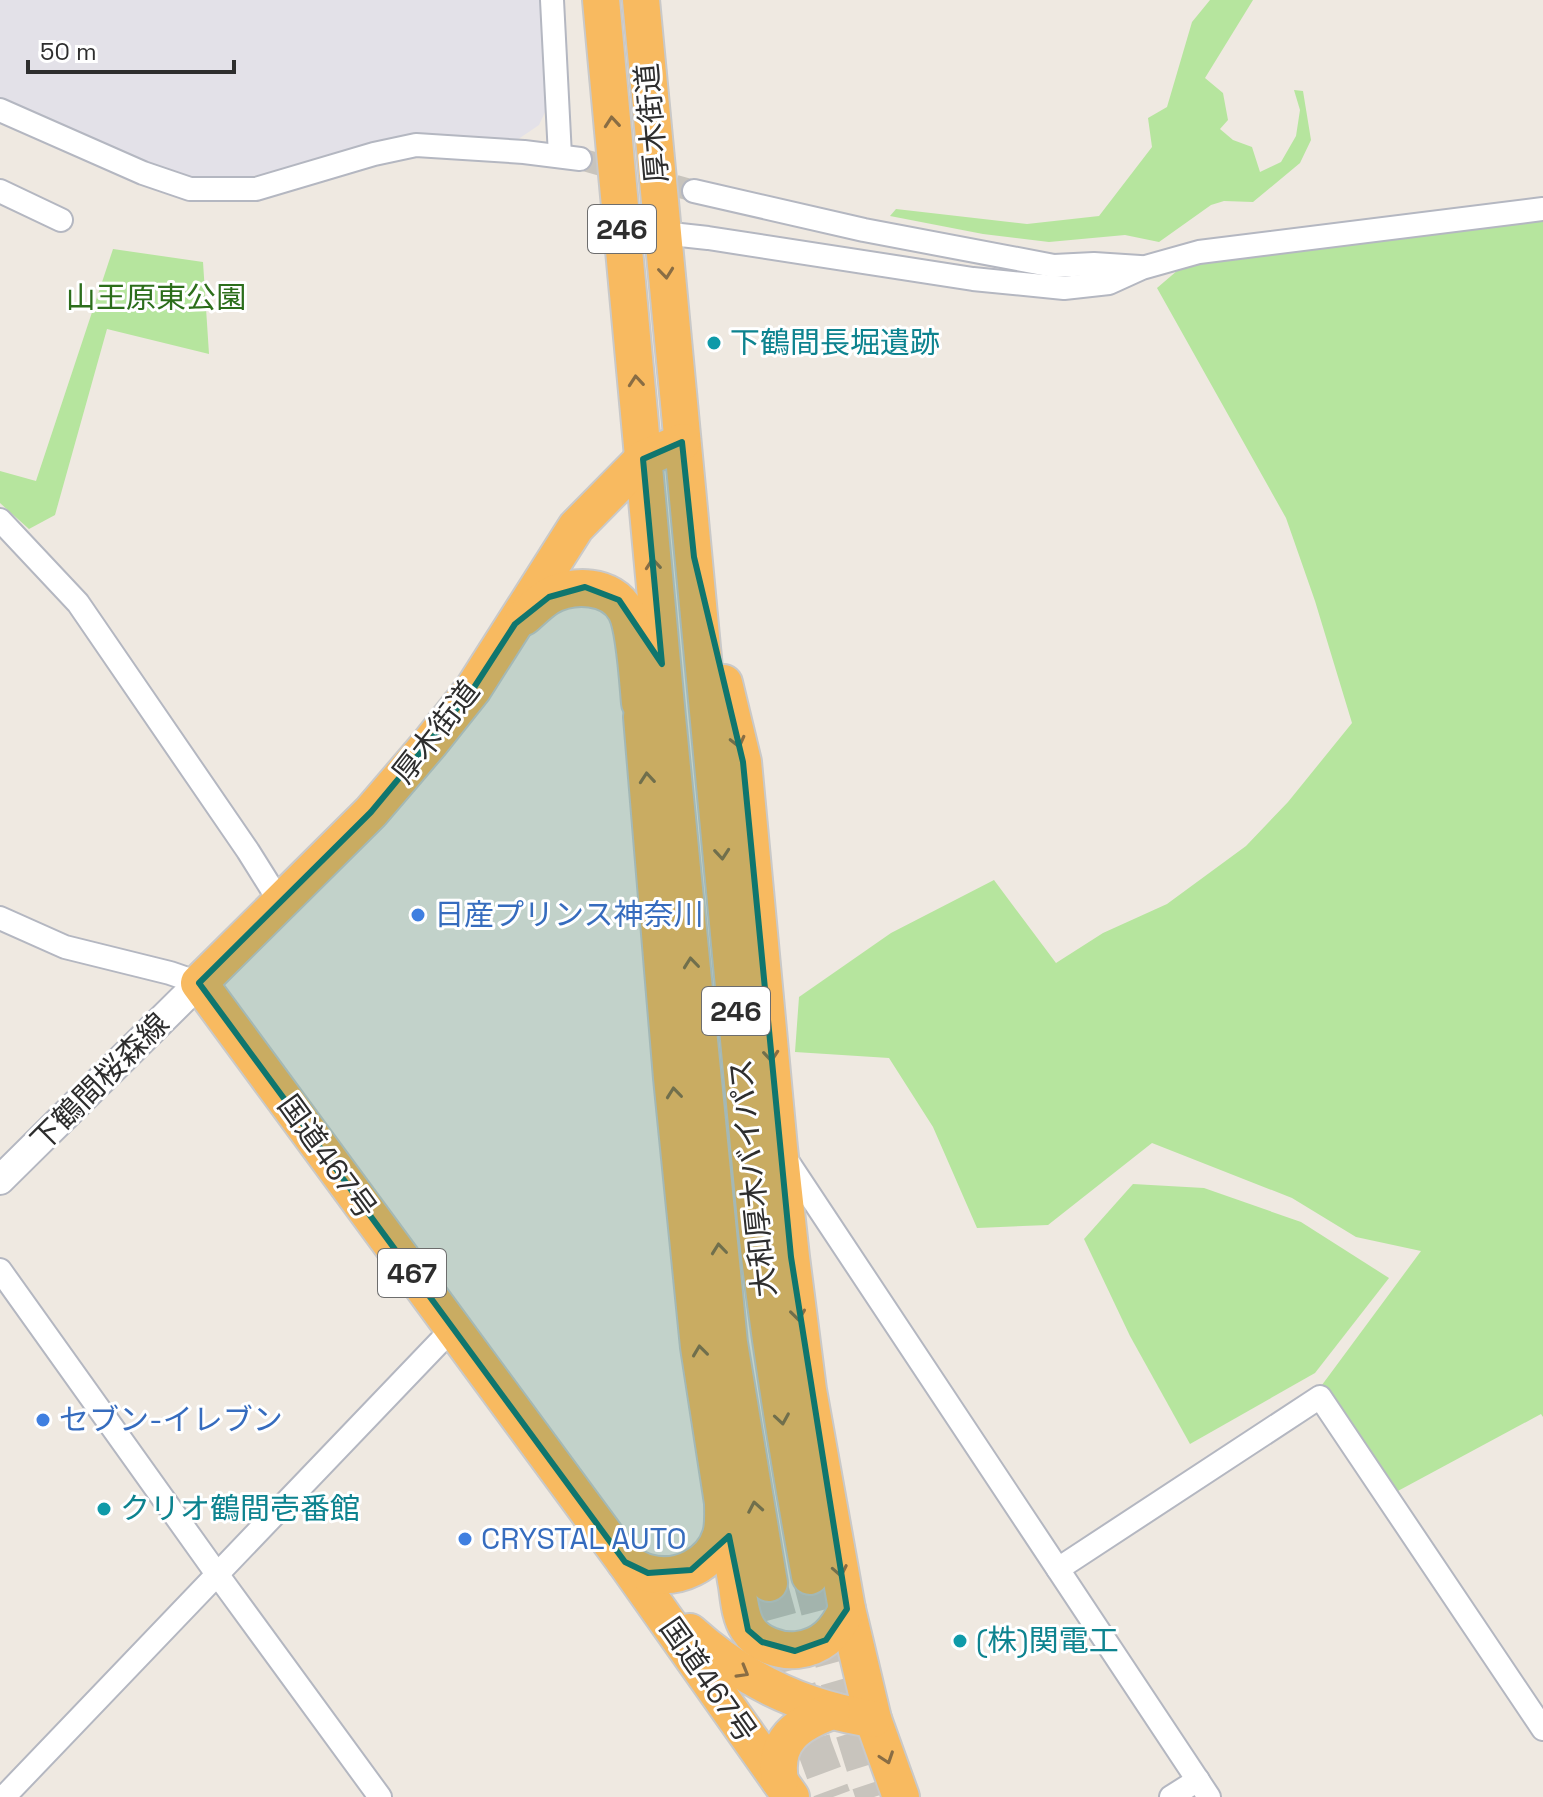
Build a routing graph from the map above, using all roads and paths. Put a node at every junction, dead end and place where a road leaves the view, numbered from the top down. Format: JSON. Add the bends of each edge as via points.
{"nodes":[{"id":1,"x":552,"y":0,"type":"edge"},
{"id":2,"x":601,"y":0,"type":"edge"},
{"id":3,"x":641,"y":0,"type":"edge"},
{"id":4,"x":0,"y":110,"type":"edge"},
{"id":5,"x":0,"y":191,"type":"edge"},
{"id":6,"x":694,"y":191,"type":"tunnel mouth"},
{"id":7,"x":1543,"y":209,"type":"edge"},
{"id":8,"x":61,"y":220,"type":"dead end"},
{"id":9,"x":662,"y":233,"type":"junction"},
{"id":10,"x":1142,"y":268,"type":"junction"},
{"id":11,"x":682,"y":442,"type":"junction"},
{"id":12,"x":643,"y":459,"type":"junction"},
{"id":13,"x":0,"y":520,"type":"edge"},
{"id":14,"x":694,"y":557,"type":"junction"},
{"id":15,"x":644,"y":623,"type":"junction"},
{"id":16,"x":515,"y":624,"type":"junction"},
{"id":17,"x":654,"y":717,"type":"junction"},
{"id":18,"x":280,"y":902,"type":"junction"},
{"id":19,"x":0,"y":918,"type":"edge"},
{"id":20,"x":199,"y":983,"type":"junction"},
{"id":21,"x":779,"y":1148,"type":"junction"},
{"id":22,"x":0,"y":1180,"type":"edge"},
{"id":23,"x":0,"y":1270,"type":"edge"},
{"id":24,"x":453,"y":1328,"type":"junction"},
{"id":25,"x":723,"y":1503,"type":"junction"},
{"id":26,"x":625,"y":1562,"type":"junction"},
{"id":27,"x":1058,"y":1569,"type":"junction"},
{"id":28,"x":217,"y":1574,"type":"junction"},
{"id":29,"x":810,"y":1576,"type":"tunnel mouth"},
{"id":30,"x":769,"y":1583,"type":"tunnel mouth"},
{"id":31,"x":847,"y":1609,"type":"junction"},
{"id":32,"x":832,"y":1711,"type":"junction"},
{"id":33,"x":873,"y":1719,"type":"junction"},
{"id":34,"x":1543,"y":1729,"type":"edge"},
{"id":35,"x":786,"y":1789,"type":"edge"},
{"id":36,"x":1204,"y":1789,"type":"edge"},
{"id":37,"x":4,"y":1797,"type":"edge"},
{"id":38,"x":380,"y":1797,"type":"edge"},
{"id":39,"x":901,"y":1797,"type":"edge"},
{"id":40,"x":1171,"y":1797,"type":"edge"}],
"edges":[{"from":1,"to":4,"type":"street","via":[[570,158],[416,145],[256,189],[190,189]]},
{"from":12,"to":2,"type":"highway","name":"厚木街道","number":"246","one_way":true},
{"from":3,"to":9,"type":"highway","name":"厚木街道","number":"246"},
{"from":5,"to":8,"type":"street"},
{"from":6,"to":10,"type":"street","via":[[1054,266]]},
{"from":7,"to":10,"type":"street","via":[[1199,252]]},
{"from":9,"to":10,"type":"street","via":[[1064,288],[1109,283]]},
{"from":9,"to":11,"type":"highway","name":"厚木街道","number":"246","one_way":true},
{"from":11,"to":12,"type":"highway","name":"厚木街道"},
{"from":11,"to":14,"type":"highway","name":"大和厚木バイパス","number":"246"},
{"from":15,"to":12,"type":"highway","name":"大和厚木バイパス","number":"246","one_way":true},
{"from":12,"to":16,"type":"highway","name":"厚木街道","via":[[576,527]]},
{"from":13,"to":18,"type":"street","via":[[78,603]]},
{"from":14,"to":21,"type":"highway","one_way":true,"via":[[743,762]]},
{"from":14,"to":29,"type":"highway","name":"大和厚木バイパス","number":"246","one_way":true,"via":[[769,1337]]},
{"from":15,"to":16,"type":"highway","via":[[627,613],[619,600],[585,587],[549,597]]},
{"from":15,"to":17,"type":"highway","name":"大和厚木バイパス","number":"246"},
{"from":15,"to":17,"type":"highway","number":"246"},
{"from":16,"to":18,"type":"highway","name":"厚木街道","via":[[430,743],[371,812]]},
{"from":25,"to":17,"type":"highway","number":"246","one_way":true,"via":[[699,1347],[672,1078]]},
{"from":30,"to":17,"type":"highway","name":"大和厚木バイパス","number":"246","one_way":true,"via":[[729,1343]]},
{"from":18,"to":20,"type":"highway","name":"厚木街道"},
{"from":19,"to":20,"type":"street","via":[[65,947]]},
{"from":20,"to":22,"type":"street","name":"下鶴間桜森線"},
{"from":20,"to":24,"type":"highway","name":"国道467号","number":"467"},
{"from":21,"to":27,"type":"street"},
{"from":21,"to":31,"type":"highway","one_way":true,"via":[[808,1390]]},
{"from":23,"to":28,"type":"street"},
{"from":24,"to":26,"type":"highway","name":"国道467号","number":"467"},
{"from":24,"to":28,"type":"street"},
{"from":25,"to":26,"type":"highway","number":"246","via":[[720,1539],[691,1570],[648,1573]]},
{"from":25,"to":31,"type":"highway","via":[[741,1612],[748,1630],[762,1642],[795,1651],[814,1647],[838,1628]]},
{"from":26,"to":32,"type":"highway","name":"国道467号","number":"467","one_way":true,"via":[[679,1622],[734,1668],[780,1693]]},
{"from":26,"to":35,"type":"highway","name":"国道467号","number":"467"},
{"from":27,"to":34,"type":"street","via":[[1320,1397]]},
{"from":27,"to":36,"type":"street"},
{"from":28,"to":37,"type":"street"},
{"from":28,"to":38,"type":"street"},
{"from":31,"to":33,"type":"highway"},
{"from":32,"to":33,"type":"highway","name":"国道467号","number":"467"},
{"from":32,"to":35,"type":"highway","via":[[789,1736],[777,1766]]},
{"from":33,"to":39,"type":"highway","one_way":true},
{"from":36,"to":40,"type":"street"}]}
